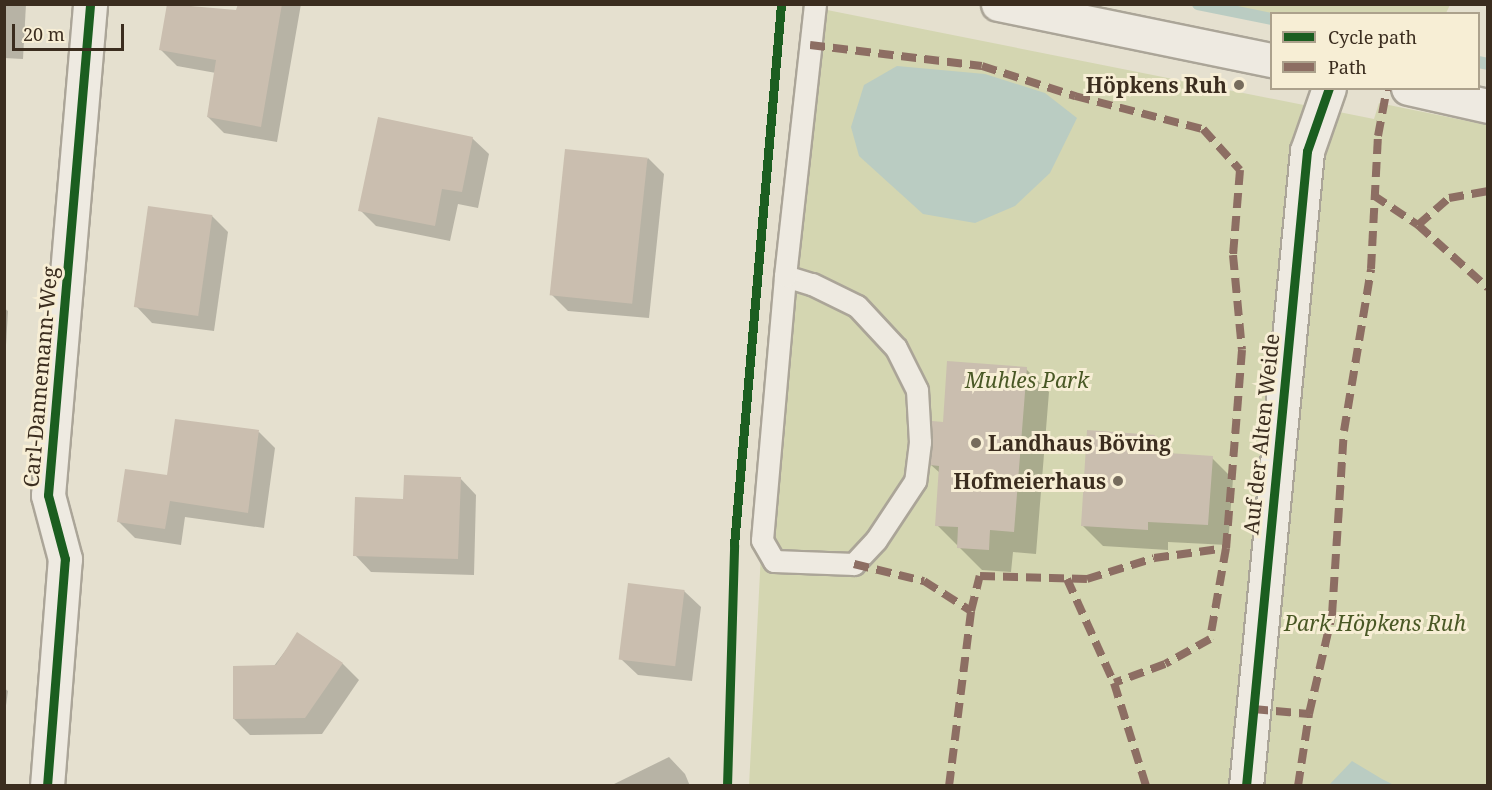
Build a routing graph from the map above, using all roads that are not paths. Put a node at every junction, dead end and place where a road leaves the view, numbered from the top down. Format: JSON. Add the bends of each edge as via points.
{"nodes":[{"id":1,"x":90,"y":4,"type":"edge"},
{"id":2,"x":815,"y":4,"type":"edge"},
{"id":3,"x":998,"y":4,"type":"edge"},
{"id":4,"x":1270,"y":60,"type":"edge"},
{"id":5,"x":1328,"y":90,"type":"edge"},
{"id":6,"x":1417,"y":90,"type":"edge"},
{"id":7,"x":1488,"y":106,"type":"edge"},
{"id":8,"x":785,"y":276,"type":"junction"},
{"id":9,"x":47,"y":786,"type":"edge"},
{"id":10,"x":1246,"y":786,"type":"edge"}],
"edges":[{"from":1,"to":9,"type":"street","name":"Carl-Dannemann-Weg","via":[[48,495],[65,559]]},
{"from":2,"to":8,"type":"lane"},
{"from":3,"to":4,"type":"street"},
{"from":5,"to":10,"type":"street","name":"Auf der Alten Weide","via":[[1307,151]]},
{"from":6,"to":7,"type":"street"},
{"from":8,"to":8,"type":"lane","via":[[762,540],[774,561],[854,564],[876,540],[915,481],[920,442],[917,390],[896,348],[857,306],[813,284]]}]}
